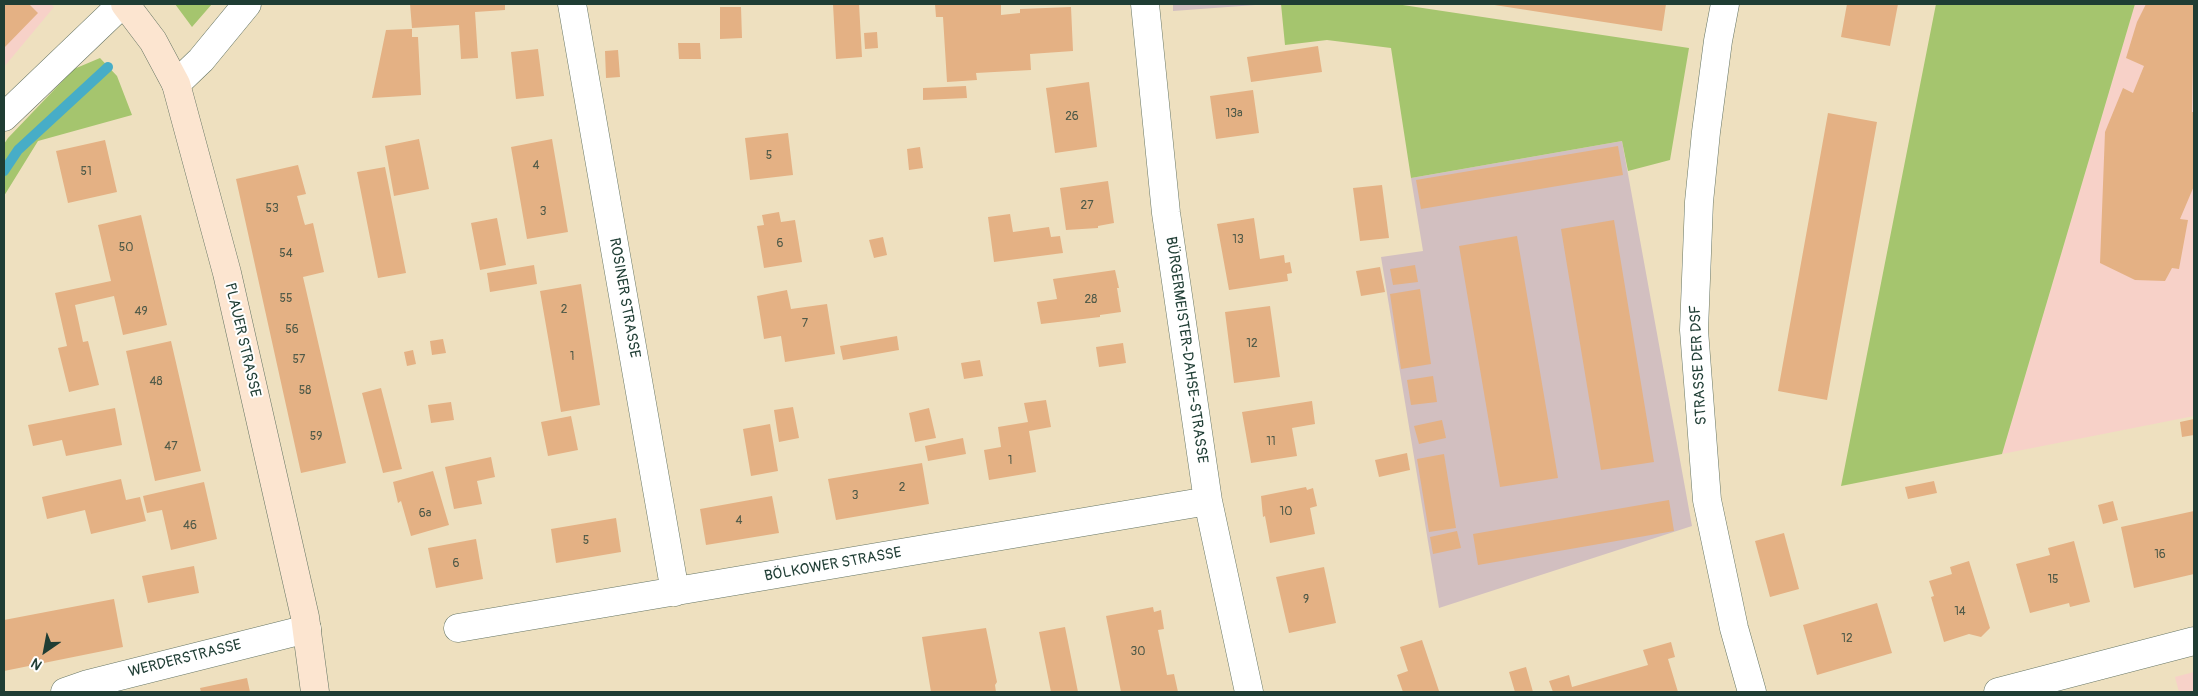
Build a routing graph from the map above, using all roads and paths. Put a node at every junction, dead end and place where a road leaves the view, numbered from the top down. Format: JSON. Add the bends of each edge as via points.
{"nodes":[{"id":1,"x":124,"y":4,"type":"edge"},
{"id":2,"x":248,"y":4,"type":"edge"},
{"id":3,"x":572,"y":4,"type":"edge"},
{"id":4,"x":1145,"y":4,"type":"edge"},
{"id":5,"x":1726,"y":4,"type":"edge"},
{"id":6,"x":176,"y":84,"type":"junction"},
{"id":7,"x":4,"y":117,"type":"edge"},
{"id":8,"x":1208,"y":501,"type":"junction"},
{"id":9,"x":675,"y":592,"type":"junction"},
{"id":10,"x":458,"y":628,"type":"dead end"},
{"id":11,"x":306,"y":629,"type":"junction"},
{"id":12,"x":2194,"y":641,"type":"edge"},
{"id":13,"x":65,"y":692,"type":"edge"},
{"id":14,"x":316,"y":692,"type":"edge"},
{"id":15,"x":1249,"y":692,"type":"edge"},
{"id":16,"x":1752,"y":692,"type":"edge"},
{"id":17,"x":1998,"y":692,"type":"edge"}],
"edges":[{"from":1,"to":6,"type":"main road","name":"PLAUER STRASSE","via":[[153,41]]},
{"from":1,"to":7,"type":"street"},
{"from":2,"to":6,"type":"street","via":[[201,60]]},
{"from":3,"to":9,"type":"street","name":"ROSINER STRASSE"},
{"from":4,"to":8,"type":"street","name":"BÜRGERMEISTER-DAHSE-STRASSE","via":[[1166,213]]},
{"from":5,"to":16,"type":"street","name":"STRASSE DER DSF","via":[[1718,41],[1703,167],[1694,330],[1707,500],[1734,628]]},
{"from":6,"to":11,"type":"main road","name":"PLAUER STRASSE","via":[[227,273]]},
{"from":8,"to":9,"type":"street","name":"BÖLKOWER STRASSE"},
{"from":8,"to":15,"type":"street","name":"BÜRGERMEISTER-DAHSE-STRASSE"},
{"from":9,"to":10,"type":"street","name":"BÖLKOWER STRASSE"},
{"from":11,"to":13,"type":"street","name":"WERDERSTRASSE"},
{"from":11,"to":14,"type":"main road","name":"PLAUER STRASSE"},
{"from":12,"to":17,"type":"street"}]}
